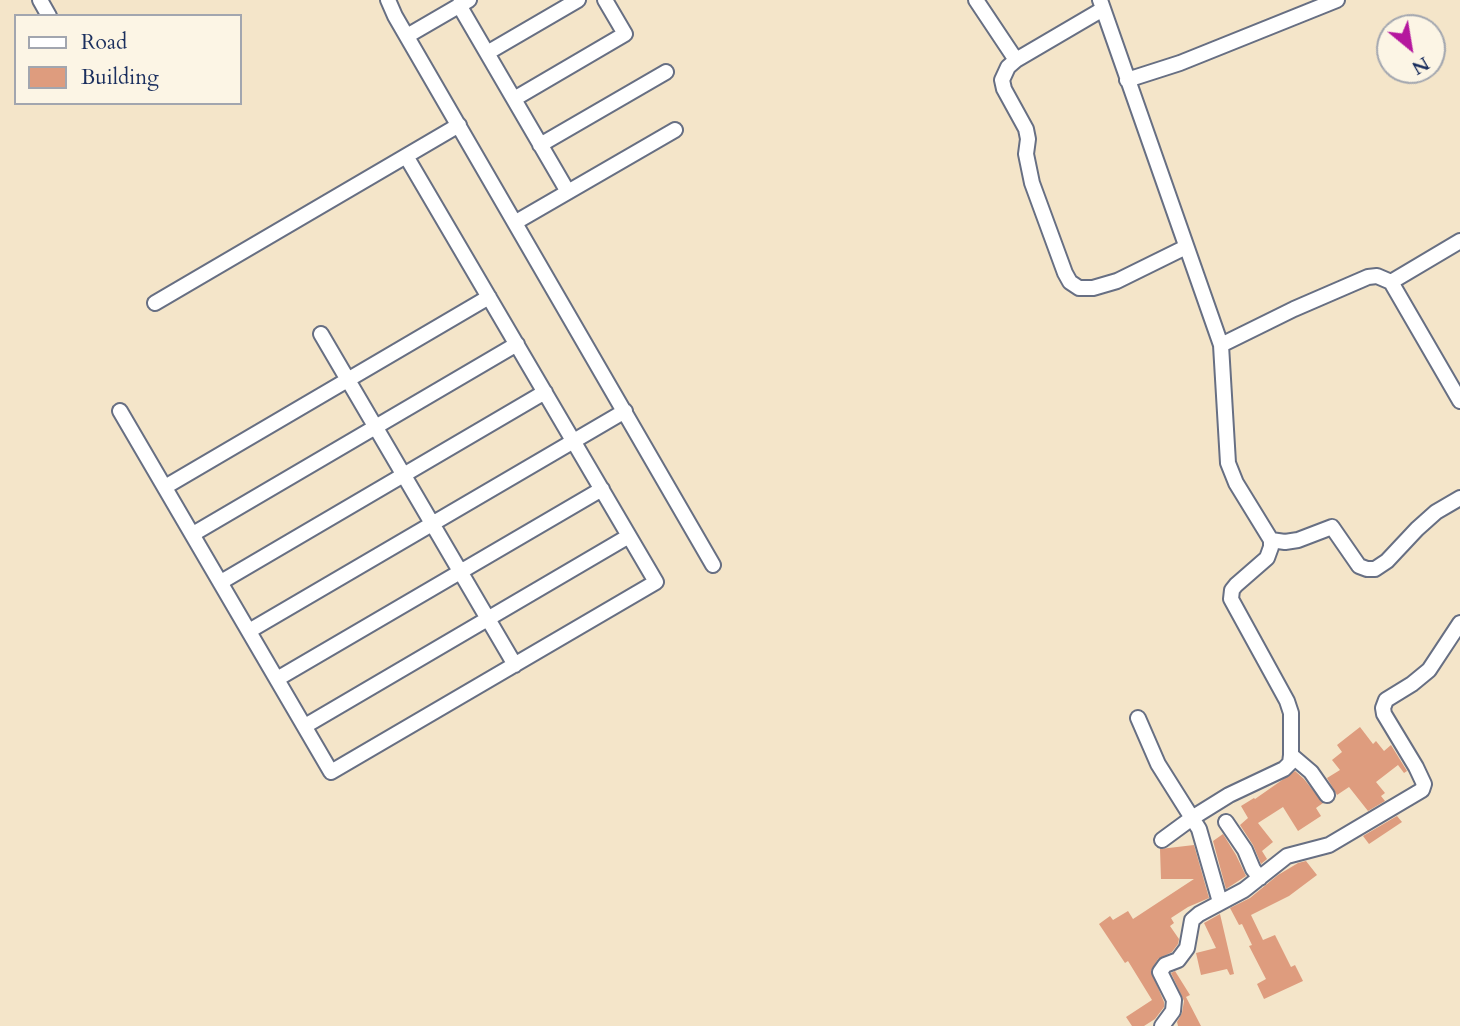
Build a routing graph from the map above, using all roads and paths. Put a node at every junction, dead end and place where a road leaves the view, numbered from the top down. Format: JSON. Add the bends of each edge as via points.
{"nodes":[{"id":1,"x":388,"y":0,"type":"edge"},
{"id":2,"x":578,"y":0,"type":"edge"},
{"id":3,"x":605,"y":0,"type":"edge"},
{"id":4,"x":976,"y":0,"type":"edge"},
{"id":5,"x":1337,"y":0,"type":"edge"},
{"id":6,"x":464,"y":3,"type":"edge"},
{"id":7,"x":1102,"y":4,"type":"edge"},
{"id":8,"x":407,"y":36,"type":"junction"},
{"id":9,"x":487,"y":53,"type":"junction"},
{"id":10,"x":1016,"y":60,"type":"junction"},
{"id":11,"x":666,"y":72,"type":"dead end"},
{"id":12,"x":1127,"y":80,"type":"junction"},
{"id":13,"x":514,"y":99,"type":"junction"},
{"id":14,"x":459,"y":125,"type":"junction"},
{"id":15,"x":675,"y":130,"type":"dead end"},
{"id":16,"x":540,"y":145,"type":"junction"},
{"id":17,"x":406,"y":156,"type":"junction"},
{"id":18,"x":568,"y":192,"type":"junction"},
{"id":19,"x":516,"y":222,"type":"junction"},
{"id":20,"x":1460,"y":241,"type":"edge"},
{"id":21,"x":1186,"y":247,"type":"junction"},
{"id":22,"x":1391,"y":282,"type":"junction"},
{"id":23,"x":489,"y":297,"type":"junction"},
{"id":24,"x":155,"y":303,"type":"dead end"},
{"id":25,"x":321,"y":334,"type":"dead end"},
{"id":26,"x":517,"y":344,"type":"junction"},
{"id":27,"x":1221,"y":345,"type":"junction"},
{"id":28,"x":348,"y":380,"type":"junction"},
{"id":29,"x":545,"y":392,"type":"junction"},
{"id":30,"x":1460,"y":401,"type":"edge"},
{"id":31,"x":120,"y":411,"type":"dead end"},
{"id":32,"x":625,"y":411,"type":"junction"},
{"id":33,"x":376,"y":427,"type":"junction"},
{"id":34,"x":573,"y":442,"type":"junction"},
{"id":35,"x":404,"y":475,"type":"junction"},
{"id":36,"x":165,"y":486,"type":"junction"},
{"id":37,"x":601,"y":489,"type":"junction"},
{"id":38,"x":1460,"y":498,"type":"edge"},
{"id":39,"x":433,"y":524,"type":"junction"},
{"id":40,"x":192,"y":534,"type":"junction"},
{"id":41,"x":629,"y":536,"type":"junction"},
{"id":42,"x":1271,"y":540,"type":"junction"},
{"id":43,"x":713,"y":565,"type":"dead end"},
{"id":44,"x":461,"y":572,"type":"junction"},
{"id":45,"x":220,"y":582,"type":"junction"},
{"id":46,"x":488,"y":619,"type":"junction"},
{"id":47,"x":1460,"y":623,"type":"edge"},
{"id":48,"x":249,"y":631,"type":"junction"},
{"id":49,"x":515,"y":665,"type":"junction"},
{"id":50,"x":277,"y":679,"type":"junction"},
{"id":51,"x":1138,"y":718,"type":"dead end"},
{"id":52,"x":305,"y":726,"type":"junction"},
{"id":53,"x":1291,"y":755,"type":"junction"},
{"id":54,"x":1327,"y":795,"type":"dead end"},
{"id":55,"x":1192,"y":818,"type":"junction"},
{"id":56,"x":1226,"y":822,"type":"dead end"},
{"id":57,"x":1162,"y":839,"type":"dead end"},
{"id":58,"x":1260,"y":878,"type":"junction"},
{"id":59,"x":1220,"y":902,"type":"junction"},
{"id":60,"x":1162,"y":1026,"type":"edge"}],
"edges":[{"from":1,"to":8,"type":"street"},
{"from":2,"to":9,"type":"street"},
{"from":3,"to":13,"type":"street","via":[[625,34]]},
{"from":4,"to":10,"type":"street"},
{"from":5,"to":12,"type":"street"},
{"from":6,"to":8,"type":"street"},
{"from":6,"to":9,"type":"street"},
{"from":7,"to":10,"type":"street"},
{"from":7,"to":12,"type":"street"},
{"from":8,"to":14,"type":"street"},
{"from":9,"to":13,"type":"street"},
{"from":10,"to":21,"type":"street","via":[[1002,80],[1004,89],[1026,129],[1032,183],[1070,282],[1079,288],[1093,288],[1117,281]]},
{"from":11,"to":16,"type":"street"},
{"from":12,"to":21,"type":"street"},
{"from":13,"to":16,"type":"street"},
{"from":14,"to":17,"type":"street"},
{"from":14,"to":19,"type":"street"},
{"from":15,"to":18,"type":"street"},
{"from":16,"to":18,"type":"street"},
{"from":17,"to":23,"type":"street"},
{"from":17,"to":24,"type":"street"},
{"from":18,"to":19,"type":"street"},
{"from":19,"to":32,"type":"street"},
{"from":20,"to":22,"type":"street"},
{"from":21,"to":27,"type":"street"},
{"from":22,"to":27,"type":"street","via":[[1368,276]]},
{"from":22,"to":30,"type":"street"},
{"from":23,"to":26,"type":"street"},
{"from":23,"to":28,"type":"street"},
{"from":25,"to":28,"type":"street"},
{"from":26,"to":29,"type":"street"},
{"from":26,"to":33,"type":"street"},
{"from":27,"to":42,"type":"street","via":[[1228,463]]},
{"from":28,"to":33,"type":"street"},
{"from":28,"to":36,"type":"street"},
{"from":29,"to":34,"type":"street"},
{"from":29,"to":35,"type":"street"},
{"from":31,"to":36,"type":"street"},
{"from":32,"to":34,"type":"street"},
{"from":32,"to":43,"type":"street"},
{"from":33,"to":35,"type":"street"},
{"from":33,"to":40,"type":"street"},
{"from":34,"to":37,"type":"street"},
{"from":34,"to":39,"type":"street"},
{"from":35,"to":39,"type":"street"},
{"from":35,"to":45,"type":"street"},
{"from":36,"to":40,"type":"street"},
{"from":37,"to":41,"type":"street"},
{"from":37,"to":44,"type":"street"},
{"from":38,"to":42,"type":"street","via":[[1436,512],[1375,569],[1359,566],[1332,527],[1298,540]]},
{"from":39,"to":44,"type":"street"},
{"from":39,"to":48,"type":"street"},
{"from":40,"to":45,"type":"street"},
{"from":41,"to":46,"type":"street"},
{"from":41,"to":49,"type":"street","via":[[656,582]]},
{"from":42,"to":53,"type":"street","via":[[1267,558],[1232,590],[1231,599],[1287,701]]},
{"from":44,"to":46,"type":"street"},
{"from":44,"to":50,"type":"street"},
{"from":45,"to":48,"type":"street"},
{"from":46,"to":49,"type":"street"},
{"from":46,"to":52,"type":"street"},
{"from":47,"to":58,"type":"street","via":[[1429,670],[1386,700],[1383,708],[1416,767],[1422,790],[1329,845],[1287,856]]},
{"from":48,"to":50,"type":"street"},
{"from":49,"to":52,"type":"street","via":[[331,772]]},
{"from":50,"to":52,"type":"street"},
{"from":51,"to":55,"type":"street","via":[[1158,764]]},
{"from":53,"to":54,"type":"street"},
{"from":53,"to":55,"type":"street","via":[[1284,769]]},
{"from":55,"to":57,"type":"street"},
{"from":55,"to":59,"type":"street"},
{"from":56,"to":58,"type":"street"},
{"from":58,"to":59,"type":"street"},
{"from":59,"to":60,"type":"street","via":[[1192,920],[1188,948],[1160,972],[1174,1000],[1173,1011]]}]}
